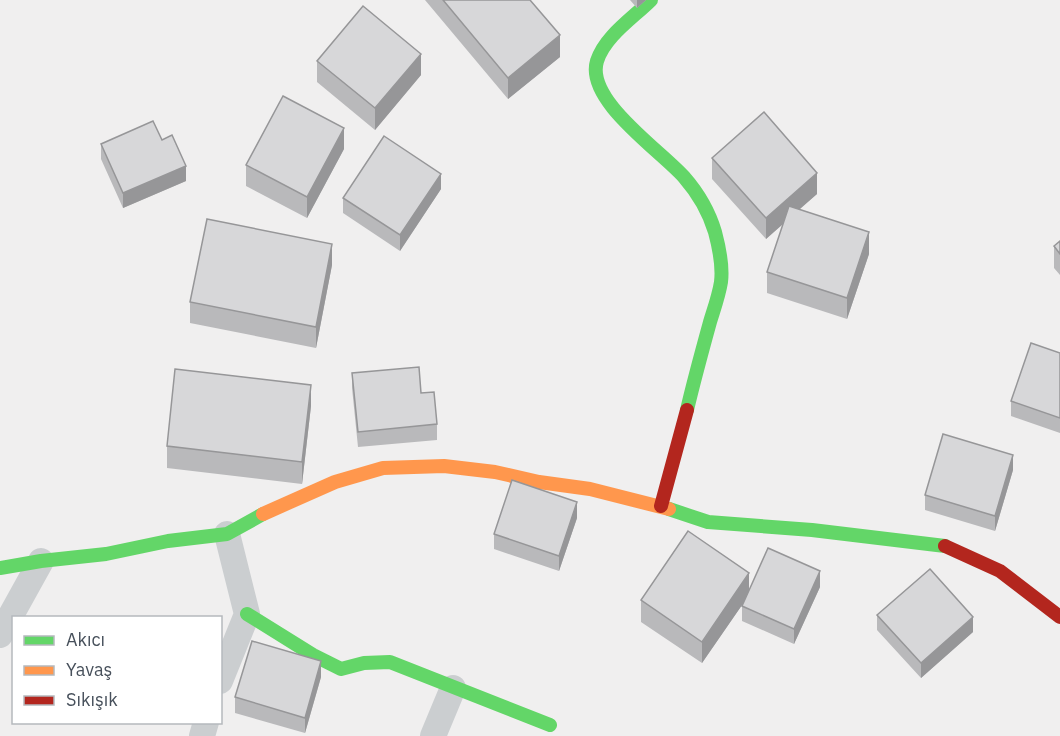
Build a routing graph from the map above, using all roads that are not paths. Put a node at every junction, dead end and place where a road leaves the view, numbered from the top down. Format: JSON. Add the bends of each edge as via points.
{"nodes":[{"id":1,"x":651,"y":0,"type":"edge"},
{"id":2,"x":661,"y":506,"type":"junction"},
{"id":3,"x":227,"y":534,"type":"junction"},
{"id":4,"x":41,"y":561,"type":"junction"},
{"id":5,"x":0,"y":568,"type":"edge"},
{"id":6,"x":247,"y":614,"type":"junction"},
{"id":7,"x":1060,"y":617,"type":"edge"},
{"id":8,"x":0,"y":635,"type":"edge"},
{"id":9,"x":222,"y":676,"type":"edge"},
{"id":10,"x":453,"y":688,"type":"junction"},
{"id":11,"x":550,"y":725,"type":"dead end"},
{"id":12,"x":433,"y":736,"type":"edge"}],
"edges":[{"from":1,"to":2,"type":"street","via":[[598,57],[596,81],[630,126],[694,190],[710,218],[721,252],[722,281]]},
{"from":2,"to":3,"type":"street","via":[[495,472],[444,466],[383,468],[335,482]]},
{"from":2,"to":7,"type":"street","via":[[708,522],[949,546],[1000,571]]},
{"from":3,"to":4,"type":"street"},
{"from":3,"to":6,"type":"street"},
{"from":4,"to":5,"type":"street"},
{"from":4,"to":8,"type":"street"},
{"from":6,"to":9,"type":"street"},
{"from":6,"to":10,"type":"street","via":[[341,669],[390,662]]},
{"from":10,"to":11,"type":"street"},
{"from":10,"to":12,"type":"street"}]}
